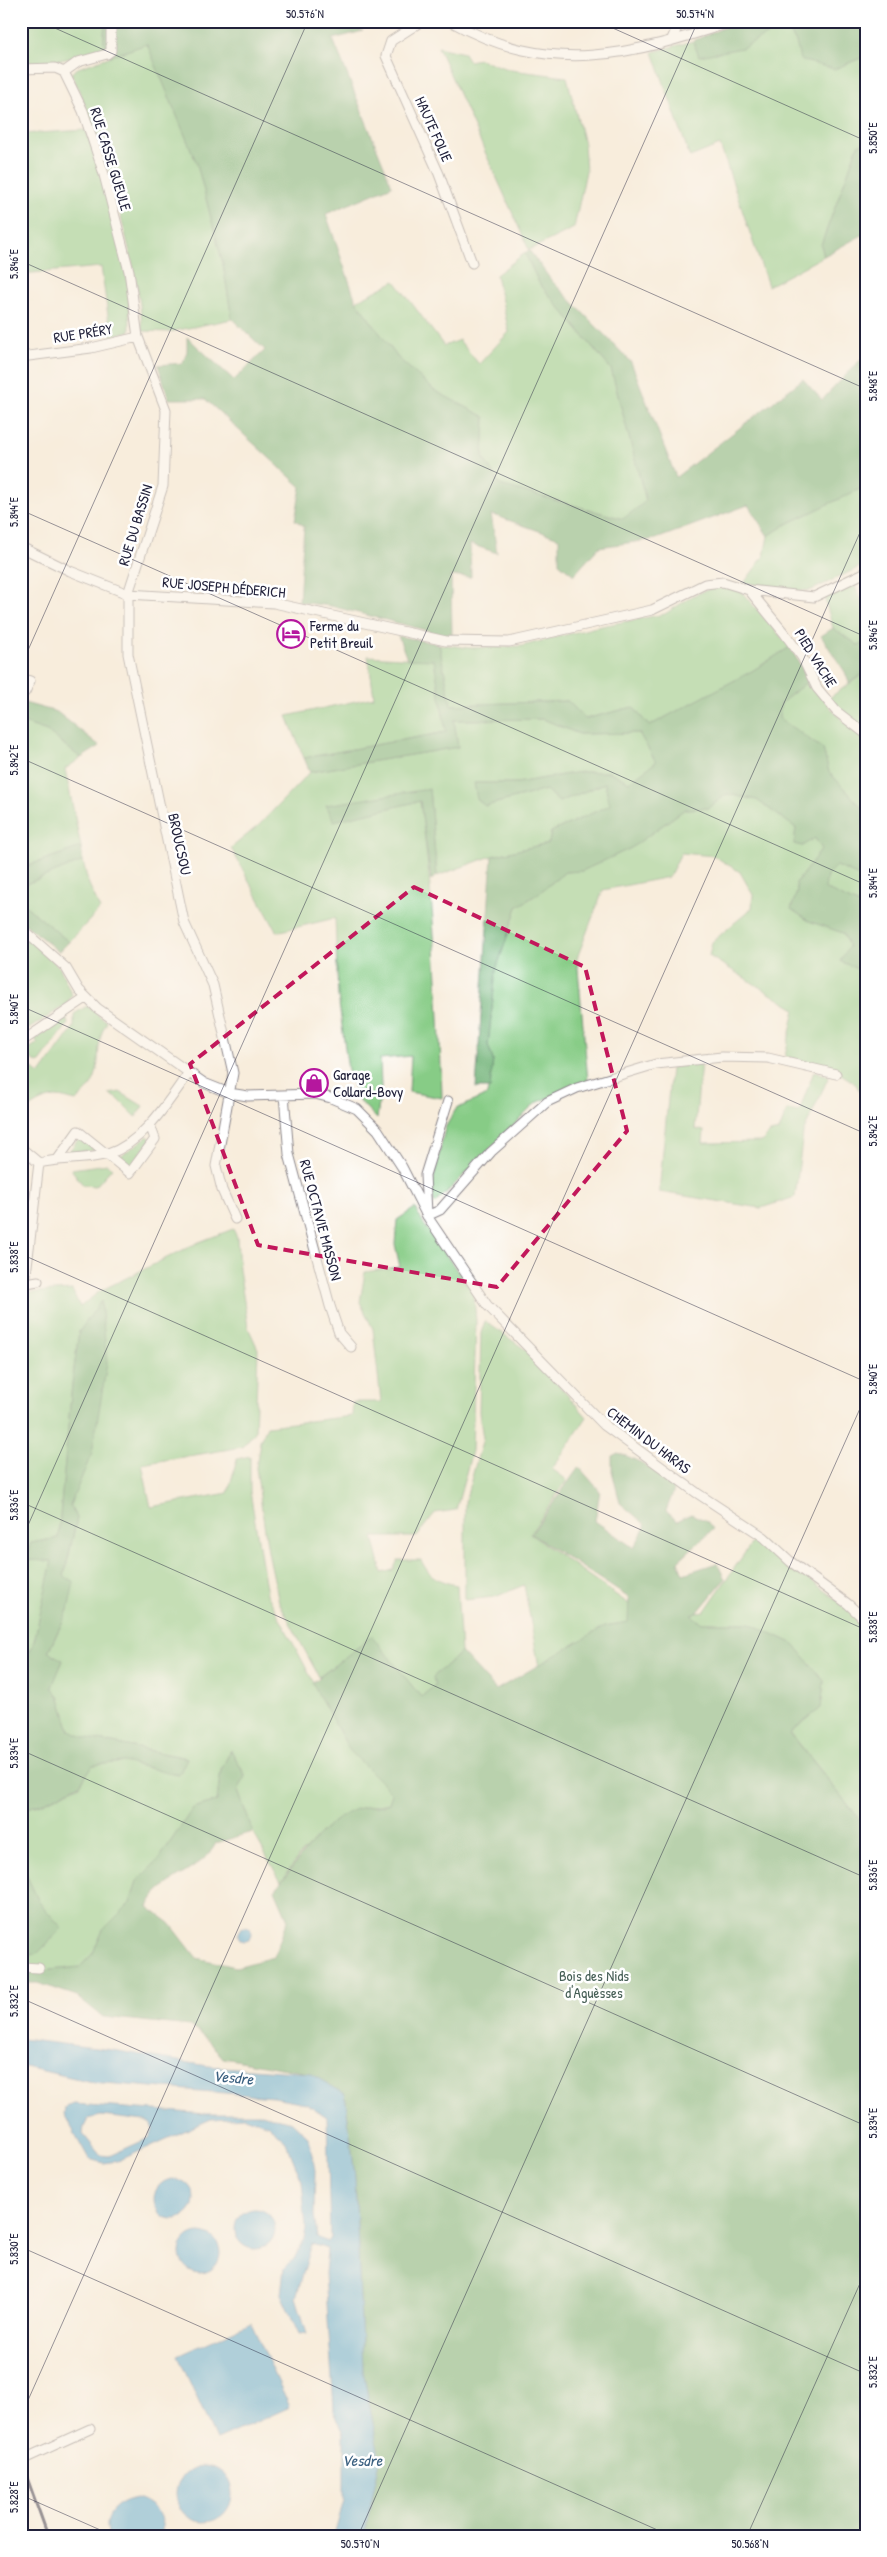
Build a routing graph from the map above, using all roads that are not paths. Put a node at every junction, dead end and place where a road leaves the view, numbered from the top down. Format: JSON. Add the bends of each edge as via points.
{"nodes":[{"id":1,"x":111,"y":21,"type":"edge"},
{"id":2,"x":422,"y":21,"type":"edge"},
{"id":3,"x":450,"y":21,"type":"edge"},
{"id":4,"x":680,"y":21,"type":"edge"},
{"id":5,"x":735,"y":21,"type":"edge"},
{"id":6,"x":671,"y":41,"type":"junction"},
{"id":7,"x":21,"y":69,"type":"edge"},
{"id":8,"x":64,"y":72,"type":"junction"},
{"id":9,"x":472,"y":263,"type":"dead end"},
{"id":10,"x":138,"y":337,"type":"junction"},
{"id":11,"x":21,"y":356,"type":"edge"},
{"id":12,"x":21,"y":547,"type":"edge"},
{"id":13,"x":866,"y":572,"type":"edge"},
{"id":14,"x":749,"y":590,"type":"junction"},
{"id":15,"x":128,"y":594,"type":"junction"},
{"id":16,"x":21,"y":678,"type":"edge"},
{"id":17,"x":25,"y":692,"type":"dead end"},
{"id":18,"x":866,"y":734,"type":"edge"},
{"id":19,"x":21,"y":928,"type":"edge"},
{"id":20,"x":86,"y":998,"type":"junction"},
{"id":21,"x":21,"y":1042,"type":"edge"},
{"id":22,"x":188,"y":1074,"type":"junction"},
{"id":23,"x":836,"y":1074,"type":"dead end"},
{"id":24,"x":229,"y":1093,"type":"junction"},
{"id":25,"x":284,"y":1094,"type":"junction"},
{"id":26,"x":448,"y":1101,"type":"dead end"},
{"id":27,"x":150,"y":1124,"type":"junction"},
{"id":28,"x":21,"y":1148,"type":"edge"},
{"id":29,"x":107,"y":1154,"type":"junction"},
{"id":30,"x":58,"y":1159,"type":"junction"},
{"id":31,"x":39,"y":1163,"type":"junction"},
{"id":32,"x":235,"y":1219,"type":"dead end"},
{"id":33,"x":429,"y":1219,"type":"junction"},
{"id":34,"x":38,"y":1281,"type":"dead end"},
{"id":35,"x":23,"y":1284,"type":"edge"},
{"id":36,"x":351,"y":1347,"type":"dead end"},
{"id":37,"x":866,"y":1621,"type":"edge"},
{"id":38,"x":21,"y":1967,"type":"edge"},
{"id":39,"x":39,"y":1968,"type":"dead end"},
{"id":40,"x":90,"y":2429,"type":"dead end"},
{"id":41,"x":26,"y":2458,"type":"dead end"}],
"edges":[{"from":1,"to":8,"type":"street","via":[[111,51],[78,62]]},
{"from":2,"to":9,"type":"street","name":"HAUTE FOLIE","via":[[391,41],[386,56],[439,174]]},
{"from":3,"to":6,"type":"street","via":[[500,45],[535,54],[567,56],[626,52]]},
{"from":4,"to":6,"type":"street"},
{"from":5,"to":6,"type":"street"},
{"from":7,"to":8,"type":"street","via":[[55,68]]},
{"from":8,"to":10,"type":"street","name":"RUE CASSE GUEULE","via":[[83,111],[103,171],[128,271]]},
{"from":10,"to":11,"type":"street","name":"RUE PRÉRY","via":[[91,348]]},
{"from":10,"to":15,"type":"street","name":"RUE DU BASSIN","via":[[166,410],[164,469],[163,486]]},
{"from":12,"to":15,"type":"street","name":"RUE JOSEPH DÉDERICH"},
{"from":13,"to":14,"type":"street","name":"RUE JOSEPH DÉDERICH","via":[[814,597]]},
{"from":14,"to":15,"type":"street","name":"RUE JOSEPH DÉDERICH","via":[[723,582],[705,584],[652,610],[509,642],[446,641],[274,603]]},
{"from":14,"to":18,"type":"street","name":"PIED VACHE","via":[[802,657],[817,688],[836,711]]},
{"from":15,"to":24,"type":"street","name":"BROUCSOU","via":[[128,654],[152,778],[184,922],[214,984],[233,1073]]},
{"from":16,"to":17,"type":"street","via":[[30,681]]},
{"from":19,"to":20,"type":"street","name":"CHEMIN DU HARAS","via":[[66,968]]},
{"from":20,"to":21,"type":"street"},
{"from":20,"to":22,"type":"street","name":"CHEMIN DU HARAS"},
{"from":22,"to":24,"type":"street","name":"CHEMIN DU HARAS"},
{"from":22,"to":27,"type":"street"},
{"from":23,"to":33,"type":"street","via":[[768,1058],[722,1057],[656,1064],[577,1088],[547,1102],[491,1152]]},
{"from":24,"to":25,"type":"street","name":"CHEMIN DU HARAS","via":[[248,1096]]},
{"from":24,"to":32,"type":"street","name":"BROUCSOU","via":[[216,1166]]},
{"from":25,"to":33,"type":"street","name":"CHEMIN DU HARAS","via":[[315,1094],[357,1109],[378,1130]]},
{"from":25,"to":36,"type":"street","name":"RUE OCTAVIE MASSON","via":[[289,1154],[330,1306],[339,1333]]},
{"from":26,"to":33,"type":"street","via":[[425,1175]]},
{"from":27,"to":29,"type":"street","via":[[128,1143]]},
{"from":27,"to":29,"type":"street","via":[[156,1139],[130,1173]]},
{"from":28,"to":31,"type":"street"},
{"from":29,"to":30,"type":"street"},
{"from":29,"to":30,"type":"street","via":[[78,1131]]},
{"from":30,"to":31,"type":"street"},
{"from":31,"to":35,"type":"street"},
{"from":33,"to":37,"type":"street","name":"CHEMIN DU HARAS","via":[[487,1305],[604,1425],[764,1537]]},
{"from":34,"to":35,"type":"street"},
{"from":38,"to":39,"type":"street"},
{"from":40,"to":41,"type":"street"}]}
